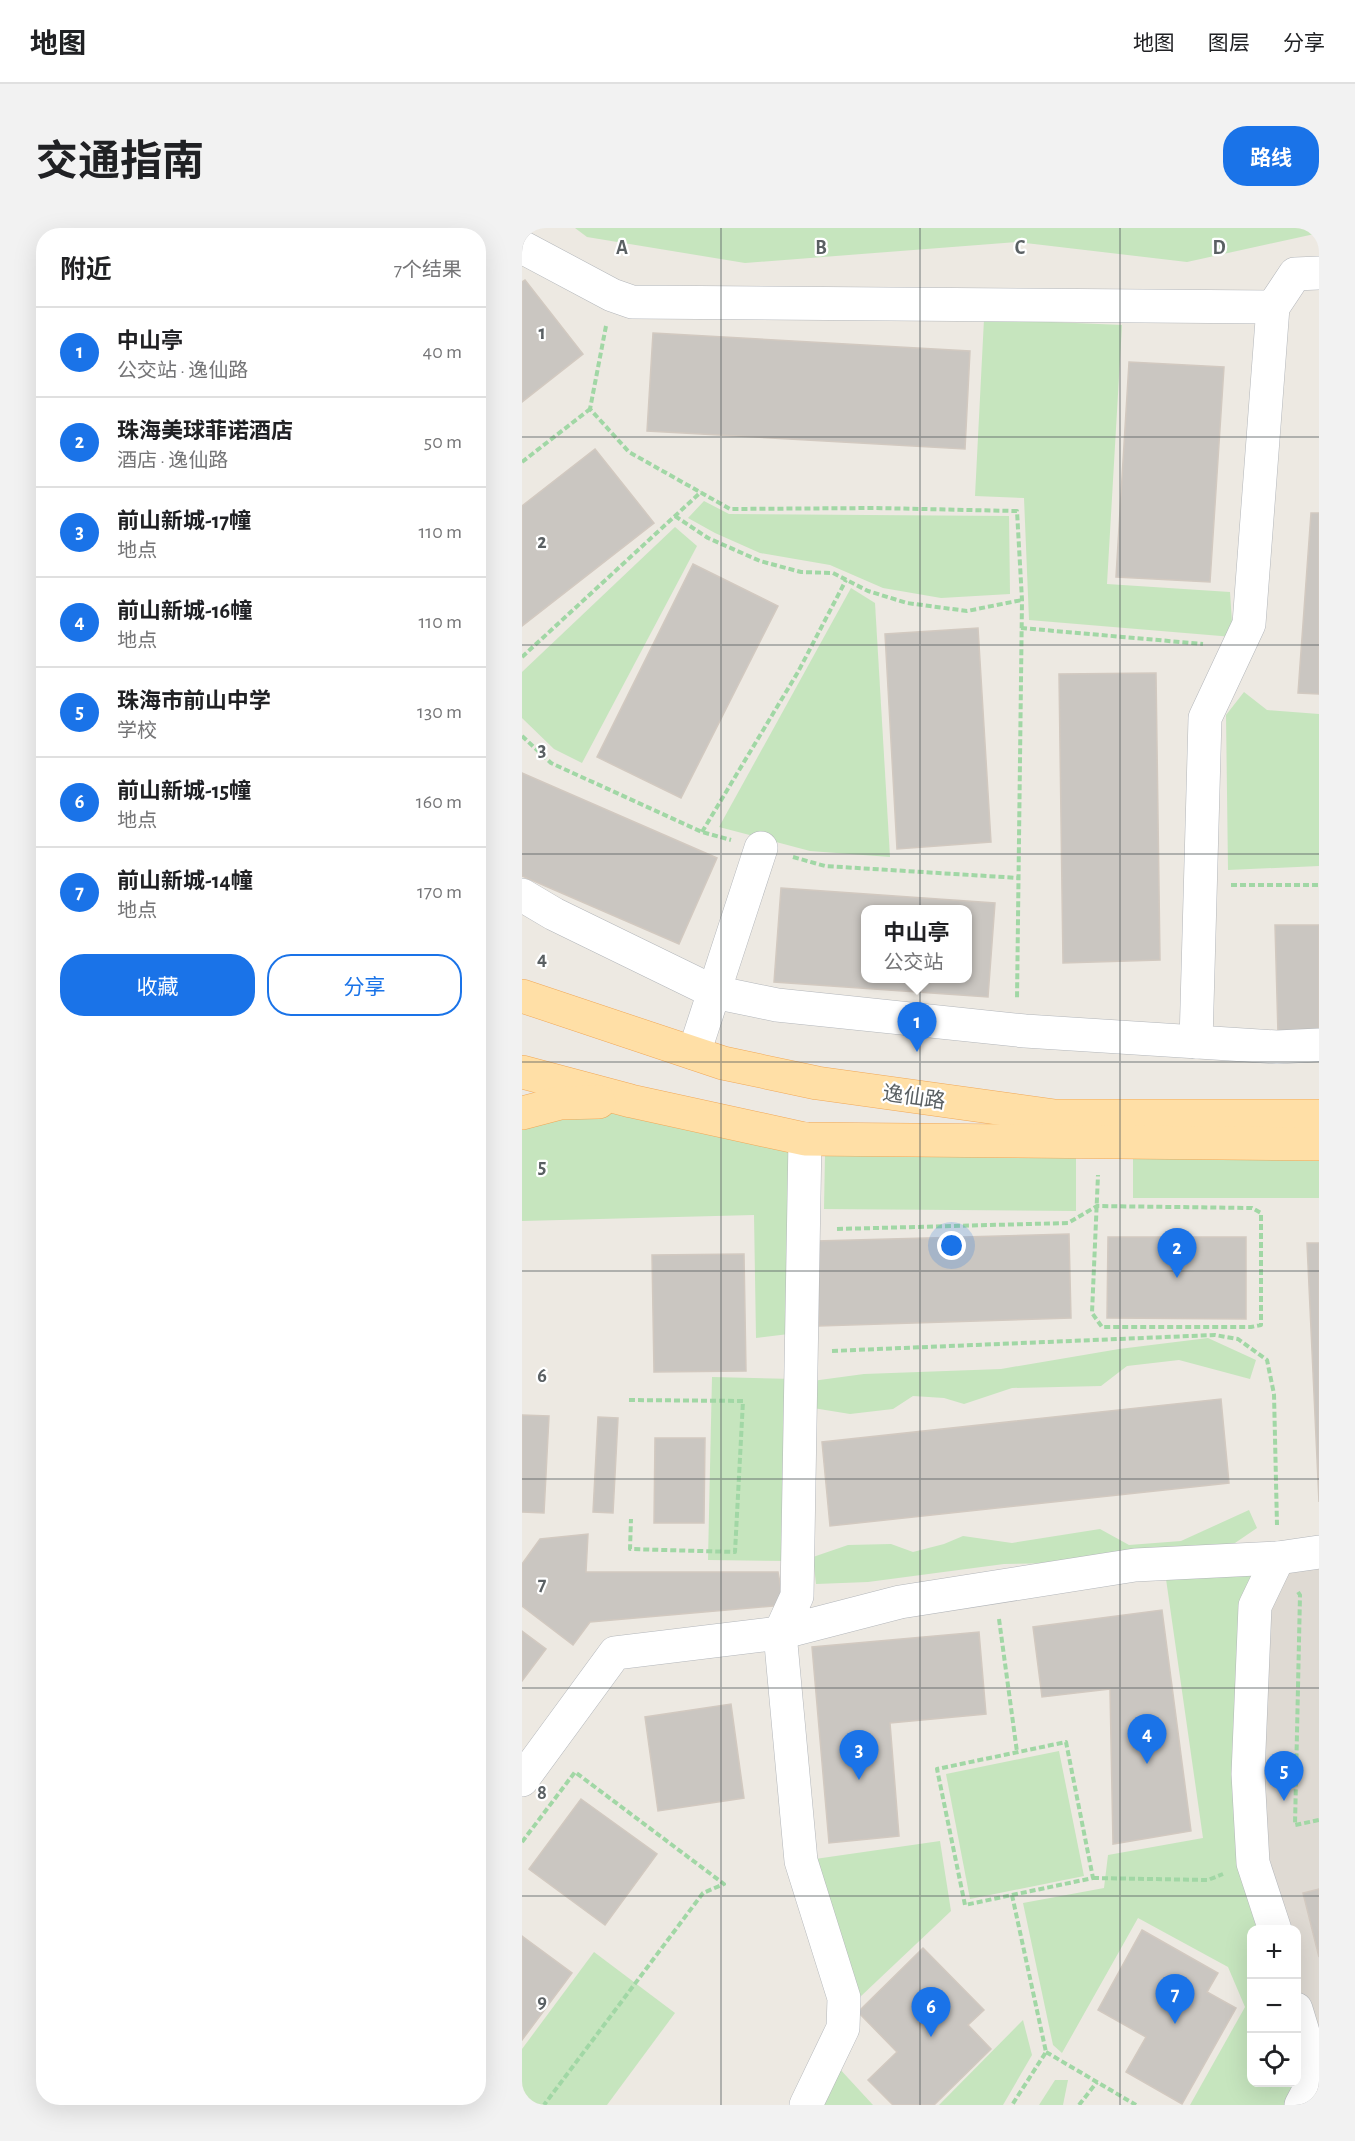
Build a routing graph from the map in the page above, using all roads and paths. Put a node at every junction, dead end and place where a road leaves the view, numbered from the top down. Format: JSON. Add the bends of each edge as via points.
{"nodes":[{"id":1,"x":522,"y":247,"type":"edge"},
{"id":2,"x":1319,"y":273,"type":"edge"},
{"id":3,"x":612,"y":295,"type":"junction"},
{"id":4,"x":1273,"y":307,"type":"junction"},
{"id":5,"x":590,"y":409,"type":"junction"},
{"id":6,"x":522,"y":462,"type":"edge"},
{"id":7,"x":701,"y":492,"type":"junction"},
{"id":8,"x":675,"y":516,"type":"junction"},
{"id":9,"x":846,"y":580,"type":"junction"},
{"id":10,"x":1022,"y":600,"type":"junction"},
{"id":11,"x":1021,"y":628,"type":"junction"},
{"id":12,"x":1238,"y":648,"type":"junction"},
{"id":13,"x":522,"y":657,"type":"edge"},
{"id":14,"x":702,"y":832,"type":"dead end"},
{"id":15,"x":761,"y":849,"type":"dead end"},
{"id":16,"x":1200,"y":885,"type":"junction"},
{"id":17,"x":1319,"y":885,"type":"edge"},
{"id":18,"x":522,"y":895,"type":"edge"},
{"id":19,"x":714,"y":992,"type":"junction"},
{"id":20,"x":522,"y":996,"type":"edge"},
{"id":21,"x":1017,"y":1030,"type":"junction"},
{"id":22,"x":1196,"y":1042,"type":"junction"},
{"id":23,"x":1319,"y":1046,"type":"edge"},
{"id":24,"x":694,"y":1053,"type":"junction"},
{"id":25,"x":522,"y":1072,"type":"edge"},
{"id":26,"x":631,"y":1101,"type":"junction"},
{"id":27,"x":522,"y":1113,"type":"edge"},
{"id":28,"x":1319,"y":1116,"type":"edge"},
{"id":29,"x":805,"y":1139,"type":"junction"},
{"id":30,"x":1100,"y":1142,"type":"junction"},
{"id":31,"x":1319,"y":1144,"type":"edge"},
{"id":32,"x":1096,"y":1206,"type":"junction"},
{"id":33,"x":804,"y":1230,"type":"junction"},
{"id":34,"x":803,"y":1352,"type":"junction"},
{"id":35,"x":629,"y":1400,"type":"dead end"},
{"id":36,"x":630,"y":1519,"type":"dead end"},
{"id":37,"x":1319,"y":1551,"type":"edge"},
{"id":38,"x":1278,"y":1558,"type":"junction"},
{"id":39,"x":995,"y":1587,"type":"junction"},
{"id":40,"x":780,"y":1633,"type":"junction"},
{"id":41,"x":1017,"y":1752,"type":"junction"},
{"id":42,"x":522,"y":1780,"type":"edge"},
{"id":43,"x":1319,"y":1820,"type":"edge"},
{"id":44,"x":522,"y":1842,"type":"edge"},
{"id":45,"x":1253,"y":1863,"type":"junction"},
{"id":46,"x":1093,"y":1878,"type":"junction"},
{"id":47,"x":1012,"y":1895,"type":"junction"},
{"id":48,"x":1274,"y":1925,"type":"edge"},
{"id":49,"x":1301,"y":2025,"type":"edge"},
{"id":50,"x":1046,"y":2052,"type":"junction"},
{"id":51,"x":1097,"y":2082,"type":"junction"},
{"id":52,"x":544,"y":2105,"type":"edge"},
{"id":53,"x":806,"y":2105,"type":"edge"},
{"id":54,"x":1012,"y":2105,"type":"edge"},
{"id":55,"x":1079,"y":2105,"type":"edge"},
{"id":56,"x":1136,"y":2105,"type":"edge"},
{"id":57,"x":1301,"y":2105,"type":"edge"}],
"edges":[{"from":1,"to":3,"type":"lane"},
{"from":2,"to":4,"type":"lane","via":[[1295,274]]},
{"from":3,"to":4,"type":"lane","via":[[632,302]]},
{"from":3,"to":5,"type":"path"},
{"from":4,"to":12,"type":"lane","via":[[1249,624]]},
{"from":5,"to":6,"type":"path"},
{"from":5,"to":7,"type":"path","via":[[629,452]]},
{"from":7,"to":8,"type":"path"},
{"from":7,"to":10,"type":"path","via":[[730,509],[874,507],[1017,511]]},
{"from":8,"to":9,"type":"path","via":[[708,538],[760,561],[801,572],[833,573]]},
{"from":8,"to":13,"type":"path"},
{"from":9,"to":10,"type":"path","via":[[907,603],[967,611]]},
{"from":9,"to":14,"type":"path","via":[[798,672]]},
{"from":10,"to":11,"type":"path"},
{"from":11,"to":12,"type":"path"},
{"from":11,"to":21,"type":"path"},
{"from":12,"to":16,"type":"lane","via":[[1205,718]]},
{"from":15,"to":19,"type":"lane"},
{"from":16,"to":17,"type":"path"},
{"from":16,"to":22,"type":"lane"},
{"from":18,"to":19,"type":"lane"},
{"from":19,"to":21,"type":"lane","via":[[777,1005]]},
{"from":19,"to":24,"type":"lane"},
{"from":20,"to":24,"type":"main road","name":"逸仙路"},
{"from":21,"to":22,"type":"lane"},
{"from":22,"to":23,"type":"lane"},
{"from":24,"to":28,"type":"main road","name":"逸仙路","via":[[817,1083],[1055,1116]]},
{"from":25,"to":26,"type":"main road","name":"逸仙路"},
{"from":26,"to":27,"type":"main road","via":[[560,1102]]},
{"from":26,"to":29,"type":"main road","name":"逸仙路"},
{"from":29,"to":30,"type":"main road","name":"逸仙路"},
{"from":29,"to":33,"type":"lane"},
{"from":30,"to":31,"type":"main road","name":"逸仙路"},
{"from":30,"to":32,"type":"path"},
{"from":32,"to":32,"type":"path","via":[[1092,1313],[1102,1327],[1262,1325],[1261,1213],[1252,1208]]},
{"from":32,"to":33,"type":"path","via":[[1068,1223]]},
{"from":33,"to":34,"type":"lane"},
{"from":34,"to":38,"type":"path","via":[[1185,1335],[1238,1339],[1267,1360],[1274,1394]]},
{"from":34,"to":40,"type":"lane","via":[[797,1596]]},
{"from":35,"to":36,"type":"path","via":[[743,1401],[735,1552],[630,1549]]},
{"from":37,"to":38,"type":"lane"},
{"from":38,"to":39,"type":"lane","via":[[1135,1565]]},
{"from":38,"to":43,"type":"path","via":[[1300,1595],[1295,1825]]},
{"from":38,"to":45,"type":"lane","via":[[1255,1606],[1248,1774]]},
{"from":39,"to":40,"type":"lane","via":[[900,1602]]},
{"from":39,"to":41,"type":"path"},
{"from":40,"to":42,"type":"lane","via":[[615,1653]]},
{"from":40,"to":53,"type":"lane","via":[[801,1861],[844,1998],[843,2028]]},
{"from":41,"to":46,"type":"path","via":[[1066,1743]]},
{"from":41,"to":47,"type":"path","via":[[938,1769],[965,1905]]},
{"from":44,"to":52,"type":"path","via":[[575,1772],[724,1884],[704,1893]]},
{"from":45,"to":46,"type":"path","via":[[1208,1880]]},
{"from":45,"to":48,"type":"lane"},
{"from":46,"to":47,"type":"path"},
{"from":47,"to":50,"type":"path"},
{"from":49,"to":57,"type":"lane","via":[[1310,2088]]},
{"from":50,"to":51,"type":"path"},
{"from":50,"to":54,"type":"path"},
{"from":51,"to":55,"type":"path"},
{"from":51,"to":56,"type":"path"}]}
